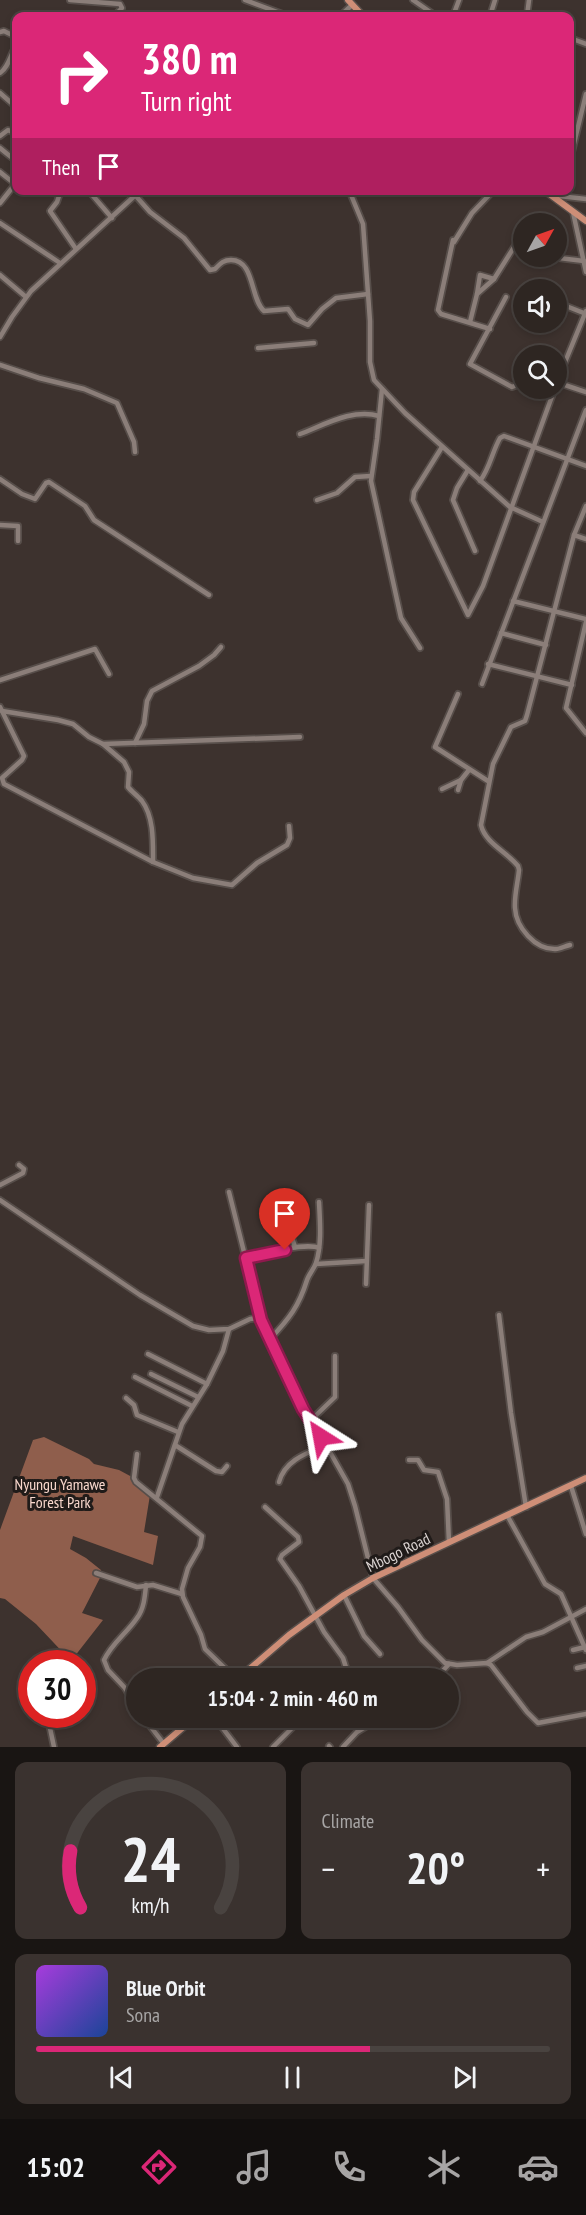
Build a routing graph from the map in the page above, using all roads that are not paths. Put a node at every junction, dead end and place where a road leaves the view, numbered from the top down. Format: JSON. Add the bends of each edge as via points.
{"nodes":[{"id":1,"x":70,"y":0,"type":"edge"},
{"id":2,"x":245,"y":0,"type":"edge"},
{"id":3,"x":413,"y":0,"type":"edge"},
{"id":4,"x":423,"y":0,"type":"edge"},
{"id":5,"x":422,"y":6,"type":"junction"},
{"id":6,"x":118,"y":12,"type":"edge"},
{"id":7,"x":277,"y":12,"type":"edge"},
{"id":8,"x":430,"y":12,"type":"edge"},
{"id":9,"x":12,"y":52,"type":"edge"},
{"id":10,"x":0,"y":73,"type":"edge"},
{"id":11,"x":0,"y":79,"type":"edge"},
{"id":12,"x":0,"y":93,"type":"edge"},
{"id":13,"x":586,"y":94,"type":"edge"},
{"id":14,"x":12,"y":104,"type":"edge"},
{"id":15,"x":574,"y":124,"type":"edge"},
{"id":16,"x":578,"y":126,"type":"junction"},
{"id":17,"x":574,"y":143,"type":"edge"},
{"id":18,"x":0,"y":148,"type":"edge"},
{"id":19,"x":12,"y":158,"type":"edge"},
{"id":20,"x":12,"y":189,"type":"edge"},
{"id":21,"x":58,"y":195,"type":"edge"},
{"id":22,"x":92,"y":195,"type":"edge"},
{"id":23,"x":135,"y":195,"type":"joint"},
{"id":24,"x":351,"y":195,"type":"edge"},
{"id":25,"x":489,"y":195,"type":"edge"},
{"id":26,"x":558,"y":195,"type":"edge"},
{"id":27,"x":586,"y":199,"type":"edge"},
{"id":28,"x":0,"y":203,"type":"edge"},
{"id":29,"x":573,"y":212,"type":"junction"},
{"id":30,"x":112,"y":218,"type":"junction"},
{"id":31,"x":586,"y":221,"type":"edge"},
{"id":32,"x":0,"y":223,"type":"edge"},
{"id":33,"x":76,"y":249,"type":"junction"},
{"id":34,"x":513,"y":249,"type":"edge"},
{"id":35,"x":567,"y":259,"type":"edge"},
{"id":36,"x":584,"y":261,"type":"junction"},
{"id":37,"x":60,"y":263,"type":"junction"},
{"id":38,"x":586,"y":272,"type":"edge"},
{"id":39,"x":0,"y":275,"type":"edge"},
{"id":40,"x":494,"y":279,"type":"junction"},
{"id":41,"x":368,"y":294,"type":"junction"},
{"id":42,"x":477,"y":294,"type":"junction"},
{"id":43,"x":26,"y":297,"type":"junction"},
{"id":44,"x":506,"y":297,"type":"dead end"},
{"id":45,"x":567,"y":306,"type":"edge"},
{"id":46,"x":586,"y":313,"type":"edge"},
{"id":47,"x":470,"y":322,"type":"junction"},
{"id":48,"x":490,"y":329,"type":"junction"},
{"id":49,"x":0,"y":338,"type":"edge"},
{"id":50,"x":314,"y":343,"type":"dead end"},
{"id":51,"x":258,"y":348,"type":"dead end"},
{"id":52,"x":567,"y":359,"type":"edge"},
{"id":53,"x":0,"y":365,"type":"edge"},
{"id":54,"x":567,"y":386,"type":"edge"},
{"id":55,"x":513,"y":387,"type":"edge"},
{"id":56,"x":382,"y":389,"type":"junction"},
{"id":57,"x":586,"y":393,"type":"edge"},
{"id":58,"x":551,"y":399,"type":"edge"},
{"id":59,"x":586,"y":410,"type":"edge"},
{"id":60,"x":379,"y":416,"type":"junction"},
{"id":61,"x":300,"y":434,"type":"dead end"},
{"id":62,"x":533,"y":446,"type":"junction"},
{"id":63,"x":442,"y":447,"type":"junction"},
{"id":64,"x":135,"y":452,"type":"dead end"},
{"id":65,"x":567,"y":459,"type":"junction"},
{"id":66,"x":586,"y":466,"type":"edge"},
{"id":67,"x":468,"y":471,"type":"junction"},
{"id":68,"x":371,"y":476,"type":"junction"},
{"id":69,"x":0,"y":479,"type":"edge"},
{"id":70,"x":480,"y":481,"type":"junction"},
{"id":71,"x":317,"y":500,"type":"dead end"},
{"id":72,"x":586,"y":506,"type":"edge"},
{"id":73,"x":510,"y":507,"type":"junction"},
{"id":74,"x":543,"y":522,"type":"junction"},
{"id":75,"x":0,"y":525,"type":"edge"},
{"id":76,"x":574,"y":535,"type":"junction"},
{"id":77,"x":586,"y":538,"type":"edge"},
{"id":78,"x":18,"y":541,"type":"dead end"},
{"id":79,"x":476,"y":551,"type":"dead end"},
{"id":80,"x":209,"y":595,"type":"dead end"},
{"id":81,"x":513,"y":601,"type":"junction"},
{"id":82,"x":554,"y":611,"type":"junction"},
{"id":83,"x":586,"y":620,"type":"edge"},
{"id":84,"x":501,"y":633,"type":"junction"},
{"id":85,"x":584,"y":641,"type":"edge"},
{"id":86,"x":546,"y":645,"type":"junction"},
{"id":87,"x":221,"y":647,"type":"dead end"},
{"id":88,"x":420,"y":648,"type":"dead end"},
{"id":89,"x":488,"y":664,"type":"junction"},
{"id":90,"x":109,"y":674,"type":"dead end"},
{"id":91,"x":537,"y":677,"type":"junction"},
{"id":92,"x":0,"y":680,"type":"edge"},
{"id":93,"x":482,"y":684,"type":"dead end"},
{"id":94,"x":572,"y":685,"type":"junction"},
{"id":95,"x":458,"y":694,"type":"dead end"},
{"id":96,"x":1,"y":709,"type":"edge"},
{"id":97,"x":586,"y":733,"type":"edge"},
{"id":98,"x":300,"y":737,"type":"dead end"},
{"id":99,"x":135,"y":743,"type":"junction"},
{"id":100,"x":103,"y":744,"type":"junction"},
{"id":101,"x":469,"y":770,"type":"junction"},
{"id":102,"x":461,"y":780,"type":"junction"},
{"id":103,"x":488,"y":781,"type":"junction"},
{"id":104,"x":1,"y":782,"type":"edge"},
{"id":105,"x":442,"y":789,"type":"dead end"},
{"id":106,"x":458,"y":790,"type":"dead end"},
{"id":107,"x":289,"y":826,"type":"dead end"},
{"id":108,"x":153,"y":862,"type":"junction"},
{"id":109,"x":570,"y":945,"type":"dead end"},
{"id":110,"x":19,"y":1165,"type":"dead end"},
{"id":111,"x":0,"y":1185,"type":"edge"},
{"id":112,"x":230,"y":1192,"type":"dead end"},
{"id":113,"x":0,"y":1200,"type":"edge"},
{"id":114,"x":319,"y":1202,"type":"dead end"},
{"id":115,"x":290,"y":1204,"type":"dead end"},
{"id":116,"x":369,"y":1205,"type":"dead end"},
{"id":117,"x":295,"y":1247,"type":"junction"},
{"id":118,"x":319,"y":1248,"type":"junction"},
{"id":119,"x":246,"y":1258,"type":"junction"},
{"id":120,"x":366,"y":1261,"type":"junction"},
{"id":121,"x":316,"y":1264,"type":"junction"},
{"id":122,"x":366,"y":1284,"type":"dead end"},
{"id":123,"x":499,"y":1315,"type":"dead end"},
{"id":124,"x":261,"y":1320,"type":"junction"},
{"id":125,"x":229,"y":1329,"type":"junction"},
{"id":126,"x":270,"y":1339,"type":"junction"},
{"id":127,"x":148,"y":1354,"type":"dead end"},
{"id":128,"x":335,"y":1356,"type":"dead end"},
{"id":129,"x":151,"y":1374,"type":"dead end"},
{"id":130,"x":135,"y":1377,"type":"dead end"},
{"id":131,"x":207,"y":1384,"type":"junction"},
{"id":132,"x":198,"y":1397,"type":"junction"},
{"id":133,"x":126,"y":1398,"type":"dead end"},
{"id":134,"x":192,"y":1406,"type":"junction"},
{"id":135,"x":310,"y":1421,"type":"junction"},
{"id":136,"x":178,"y":1432,"type":"junction"},
{"id":137,"x":175,"y":1445,"type":"junction"},
{"id":138,"x":326,"y":1445,"type":"junction"},
{"id":139,"x":138,"y":1454,"type":"dead end"},
{"id":140,"x":409,"y":1460,"type":"dead end"},
{"id":141,"x":227,"y":1466,"type":"dead end"},
{"id":142,"x":586,"y":1478,"type":"edge"},
{"id":143,"x":279,"y":1482,"type":"dead end"},
{"id":144,"x":571,"y":1486,"type":"junction"},
{"id":145,"x":157,"y":1497,"type":"junction"},
{"id":146,"x":265,"y":1507,"type":"dead end"},
{"id":147,"x":526,"y":1507,"type":"junction"},
{"id":148,"x":507,"y":1515,"type":"junction"},
{"id":149,"x":586,"y":1534,"type":"edge"},
{"id":150,"x":449,"y":1542,"type":"junction"},
{"id":151,"x":96,"y":1573,"type":"dead end"},
{"id":152,"x":373,"y":1578,"type":"junction"},
{"id":153,"x":146,"y":1585,"type":"junction"},
{"id":154,"x":182,"y":1594,"type":"junction"},
{"id":155,"x":344,"y":1595,"type":"junction"},
{"id":156,"x":586,"y":1610,"type":"edge"},
{"id":157,"x":316,"y":1615,"type":"junction"},
{"id":158,"x":571,"y":1618,"type":"junction"},
{"id":159,"x":585,"y":1648,"type":"edge"},
{"id":160,"x":573,"y":1650,"type":"dead end"},
{"id":161,"x":380,"y":1654,"type":"dead end"},
{"id":162,"x":487,"y":1663,"type":"junction"},
{"id":163,"x":449,"y":1664,"type":"junction"},
{"id":164,"x":586,"y":1666,"type":"edge"},
{"id":165,"x":226,"y":1668,"type":"edge"},
{"id":166,"x":252,"y":1668,"type":"edge"},
{"id":167,"x":347,"y":1668,"type":"edge"},
{"id":168,"x":445,"y":1668,"type":"edge"},
{"id":169,"x":577,"y":1668,"type":"dead end"},
{"id":170,"x":126,"y":1690,"type":"edge"},
{"id":171,"x":586,"y":1714,"type":"edge"},
{"id":172,"x":50,"y":1728,"type":"edge"},
{"id":173,"x":151,"y":1728,"type":"edge"},
{"id":174,"x":182,"y":1728,"type":"edge"},
{"id":175,"x":223,"y":1728,"type":"edge"},
{"id":176,"x":292,"y":1728,"type":"edge"},
{"id":177,"x":364,"y":1728,"type":"edge"},
{"id":178,"x":162,"y":1745,"type":"edge"},
{"id":179,"x":54,"y":1747,"type":"edge"},
{"id":180,"x":237,"y":1747,"type":"edge"},
{"id":181,"x":273,"y":1747,"type":"edge"},
{"id":182,"x":343,"y":1747,"type":"edge"}],
"edges":[{"from":1,"to":6,"type":"street","via":[[120,4]]},
{"from":2,"to":7,"type":"street"},
{"from":3,"to":5,"type":"street"},
{"from":4,"to":5,"type":"street"},
{"from":5,"to":8,"type":"street"},
{"from":9,"to":10,"type":"street","via":[[6,69]]},
{"from":10,"to":11,"type":"street"},
{"from":12,"to":14,"type":"street"},
{"from":13,"to":16,"type":"street"},
{"from":15,"to":16,"type":"street"},
{"from":16,"to":17,"type":"street"},
{"from":18,"to":19,"type":"street"},
{"from":20,"to":28,"type":"street"},
{"from":21,"to":33,"type":"street","via":[[50,211]]},
{"from":22,"to":30,"type":"street"},
{"from":23,"to":30,"type":"street"},
{"from":23,"to":41,"type":"street","via":[[184,238],[210,270],[227,261],[242,264],[257,304],[264,311],[288,309],[295,319],[308,325],[336,298]]},
{"from":24,"to":41,"type":"street","via":[[362,219]]},
{"from":25,"to":47,"type":"street","via":[[454,241],[438,310]]},
{"from":26,"to":27,"type":"street"},
{"from":26,"to":29,"type":"main road"},
{"from":29,"to":31,"type":"main road"},
{"from":29,"to":36,"type":"street"},
{"from":30,"to":33,"type":"street"},
{"from":32,"to":37,"type":"street"},
{"from":33,"to":37,"type":"street"},
{"from":34,"to":40,"type":"street"},
{"from":35,"to":36,"type":"street"},
{"from":36,"to":38,"type":"street"},
{"from":37,"to":43,"type":"street"},
{"from":39,"to":43,"type":"street"},
{"from":40,"to":42,"type":"street"},
{"from":40,"to":42,"type":"street","via":[[480,275]]},
{"from":41,"to":56,"type":"street","via":[[371,370]]},
{"from":42,"to":47,"type":"street"},
{"from":43,"to":49,"type":"street"},
{"from":44,"to":48,"type":"street"},
{"from":45,"to":46,"type":"street"},
{"from":46,"to":52,"type":"street"},
{"from":47,"to":48,"type":"street"},
{"from":48,"to":55,"type":"street","via":[[470,364]]},
{"from":50,"to":51,"type":"street"},
{"from":53,"to":64,"type":"street","via":[[117,403]]},
{"from":54,"to":57,"type":"street"},
{"from":56,"to":60,"type":"street"},
{"from":56,"to":63,"type":"street"},
{"from":58,"to":62,"type":"street"},
{"from":59,"to":65,"type":"street"},
{"from":60,"to":61,"type":"street","via":[[358,413]]},
{"from":60,"to":68,"type":"street"},
{"from":62,"to":65,"type":"street"},
{"from":62,"to":70,"type":"street","via":[[502,436]]},
{"from":62,"to":73,"type":"street"},
{"from":63,"to":67,"type":"street"},
{"from":63,"to":73,"type":"street","via":[[413,500],[467,615],[483,586]]},
{"from":65,"to":66,"type":"street"},
{"from":65,"to":74,"type":"street"},
{"from":67,"to":70,"type":"street"},
{"from":67,"to":79,"type":"street","via":[[453,500]]},
{"from":68,"to":71,"type":"street","via":[[355,477],[337,493]]},
{"from":68,"to":88,"type":"street","via":[[401,618]]},
{"from":69,"to":80,"type":"street","via":[[35,500],[46,483],[51,483],[85,506],[94,520]]},
{"from":70,"to":73,"type":"street"},
{"from":72,"to":76,"type":"street"},
{"from":73,"to":74,"type":"street"},
{"from":74,"to":81,"type":"street"},
{"from":75,"to":78,"type":"street","via":[[18,526]]},
{"from":76,"to":77,"type":"street"},
{"from":76,"to":82,"type":"street"},
{"from":81,"to":82,"type":"street"},
{"from":81,"to":84,"type":"street"},
{"from":82,"to":83,"type":"street"},
{"from":82,"to":86,"type":"street"},
{"from":83,"to":85,"type":"street"},
{"from":84,"to":86,"type":"street"},
{"from":84,"to":89,"type":"street"},
{"from":85,"to":94,"type":"street"},
{"from":86,"to":91,"type":"street"},
{"from":87,"to":99,"type":"street","via":[[199,666],[152,691]]},
{"from":89,"to":91,"type":"street"},
{"from":89,"to":93,"type":"street"},
{"from":90,"to":92,"type":"street","via":[[95,649]]},
{"from":91,"to":94,"type":"street"},
{"from":91,"to":103,"type":"street","via":[[525,721],[509,730]]},
{"from":94,"to":97,"type":"street","via":[[566,708]]},
{"from":95,"to":101,"type":"street","via":[[435,747]]},
{"from":96,"to":100,"type":"street","via":[[69,722]]},
{"from":96,"to":104,"type":"street","via":[[24,756]]},
{"from":98,"to":99,"type":"street"},
{"from":99,"to":100,"type":"street"},
{"from":100,"to":108,"type":"street","via":[[126,765],[128,787],[145,806],[151,825]]},
{"from":101,"to":102,"type":"street"},
{"from":101,"to":103,"type":"street"},
{"from":102,"to":105,"type":"street"},
{"from":102,"to":106,"type":"street"},
{"from":103,"to":109,"type":"street","via":[[481,828],[518,866],[515,908],[522,929],[545,947]]},
{"from":104,"to":108,"type":"street"},
{"from":107,"to":108,"type":"street","via":[[286,845],[230,886],[193,878]]},
{"from":110,"to":111,"type":"street","via":[[23,1173]]},
{"from":112,"to":119,"type":"street"},
{"from":113,"to":125,"type":"street","via":[[169,1313],[202,1329]]},
{"from":114,"to":118,"type":"street"},
{"from":115,"to":117,"type":"street","via":[[289,1229]]},
{"from":116,"to":120,"type":"street"},
{"from":117,"to":118,"type":"street"},
{"from":117,"to":119,"type":"street"},
{"from":118,"to":121,"type":"street"},
{"from":119,"to":124,"type":"street"},
{"from":120,"to":121,"type":"street"},
{"from":120,"to":122,"type":"street"},
{"from":121,"to":126,"type":"street","via":[[290,1318]]},
{"from":123,"to":147,"type":"street"},
{"from":124,"to":125,"type":"street","via":[[250,1319]]},
{"from":124,"to":126,"type":"street"},
{"from":125,"to":131,"type":"street"},
{"from":126,"to":135,"type":"street"},
{"from":127,"to":131,"type":"street"},
{"from":128,"to":135,"type":"street","via":[[334,1397]]},
{"from":129,"to":132,"type":"street"},
{"from":130,"to":134,"type":"street"},
{"from":131,"to":132,"type":"street"},
{"from":132,"to":134,"type":"street"},
{"from":133,"to":136,"type":"street","via":[[134,1405],[137,1416]]},
{"from":134,"to":136,"type":"street"},
{"from":135,"to":138,"type":"street"},
{"from":136,"to":137,"type":"street"},
{"from":137,"to":141,"type":"street","via":[[216,1471],[224,1471]]},
{"from":137,"to":145,"type":"street"},
{"from":138,"to":143,"type":"street","via":[[297,1458],[281,1474]]},
{"from":138,"to":152,"type":"street","via":[[351,1494]]},
{"from":139,"to":145,"type":"street","via":[[135,1480]]},
{"from":140,"to":150,"type":"street","via":[[418,1460],[424,1470],[438,1472],[447,1499]]},
{"from":142,"to":144,"type":"main road","name":"Mbogo Road"},
{"from":144,"to":147,"type":"main road","name":"Mbogo Road"},
{"from":144,"to":149,"type":"street"},
{"from":145,"to":154,"type":"street","via":[[202,1536]]},
{"from":146,"to":157,"type":"street","via":[[298,1537],[299,1542],[280,1559]]},
{"from":147,"to":148,"type":"main road","name":"Mbogo Road"},
{"from":148,"to":150,"type":"main road","name":"Mbogo Road"},
{"from":148,"to":158,"type":"street","via":[[545,1584],[561,1594]]},
{"from":150,"to":152,"type":"main road","name":"Mbogo Road"},
{"from":151,"to":153,"type":"street","via":[[137,1587]]},
{"from":152,"to":155,"type":"main road","name":"Mbogo Road"},
{"from":152,"to":163,"type":"street","via":[[437,1657]]},
{"from":153,"to":154,"type":"street"},
{"from":153,"to":170,"type":"street","via":[[138,1618],[104,1660]]},
{"from":154,"to":165,"type":"street","via":[[205,1649]]},
{"from":155,"to":157,"type":"main road","name":"Mbogo Road"},
{"from":155,"to":161,"type":"street","via":[[354,1620]]},
{"from":156,"to":158,"type":"street"},
{"from":157,"to":166,"type":"main road","name":"Mbogo Road"},
{"from":157,"to":167,"type":"street"},
{"from":158,"to":159,"type":"street"},
{"from":158,"to":162,"type":"street","via":[[526,1637]]},
{"from":159,"to":160,"type":"street"},
{"from":162,"to":163,"type":"street"},
{"from":162,"to":171,"type":"street","via":[[538,1723]]},
{"from":163,"to":168,"type":"street"},
{"from":164,"to":169,"type":"street"},
{"from":172,"to":179,"type":"street"},
{"from":173,"to":178,"type":"street"},
{"from":174,"to":178,"type":"main road"},
{"from":175,"to":180,"type":"street"},
{"from":176,"to":181,"type":"street"},
{"from":177,"to":182,"type":"street"}]}
